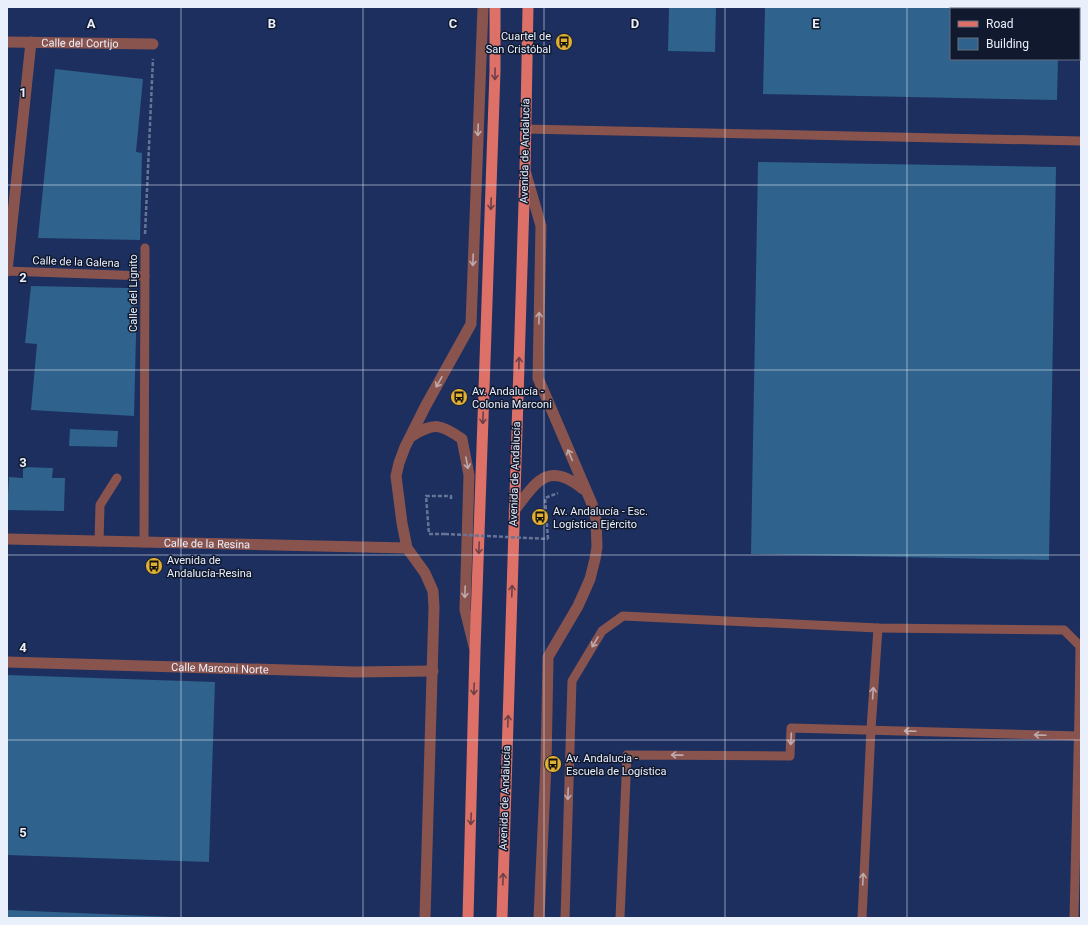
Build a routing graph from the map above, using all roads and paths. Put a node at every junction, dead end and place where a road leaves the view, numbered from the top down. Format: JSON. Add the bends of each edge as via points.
{"nodes":[{"id":1,"x":483,"y":7,"type":"edge"},
{"id":2,"x":494,"y":7,"type":"edge"},
{"id":3,"x":528,"y":7,"type":"edge"},
{"id":4,"x":7,"y":42,"type":"edge"},
{"id":5,"x":31,"y":42,"type":"junction"},
{"id":6,"x":153,"y":44,"type":"joint"},
{"id":7,"x":525,"y":129,"type":"junction"},
{"id":8,"x":1081,"y":141,"type":"edge"},
{"id":9,"x":525,"y":170,"type":"junction"},
{"id":10,"x":145,"y":248,"type":"joint"},
{"id":11,"x":7,"y":271,"type":"edge"},
{"id":12,"x":145,"y":276,"type":"junction"},
{"id":13,"x":411,"y":437,"type":"junction"},
{"id":14,"x":117,"y":478,"type":"dead end"},
{"id":15,"x":585,"y":491,"type":"junction"},
{"id":16,"x":451,"y":496,"type":"dead end"},
{"id":17,"x":564,"y":496,"type":"dead end"},
{"id":18,"x":514,"y":511,"type":"junction"},
{"id":19,"x":7,"y":539,"type":"edge"},
{"id":20,"x":99,"y":542,"type":"junction"},
{"id":21,"x":144,"y":543,"type":"junction"},
{"id":22,"x":407,"y":548,"type":"junction"},
{"id":23,"x":878,"y":628,"type":"junction"},
{"id":24,"x":475,"y":650,"type":"junction"},
{"id":25,"x":7,"y":662,"type":"edge"},
{"id":26,"x":432,"y":671,"type":"junction"},
{"id":27,"x":1080,"y":714,"type":"edge"},
{"id":28,"x":871,"y":729,"type":"junction"},
{"id":29,"x":1079,"y":736,"type":"junction"},
{"id":30,"x":425,"y":918,"type":"edge"},
{"id":31,"x":468,"y":918,"type":"edge"},
{"id":32,"x":502,"y":918,"type":"edge"},
{"id":33,"x":540,"y":918,"type":"edge"},
{"id":34,"x":565,"y":918,"type":"edge"},
{"id":35,"x":620,"y":918,"type":"edge"},
{"id":36,"x":862,"y":918,"type":"edge"},
{"id":37,"x":1074,"y":918,"type":"edge"}],
"edges":[{"from":1,"to":13,"type":"street","one_way":true,"via":[[471,324]]},
{"from":2,"to":24,"type":"main road","one_way":true,"via":[[495,71]]},
{"from":3,"to":7,"type":"main road","name":"Avenida de Andalucía"},
{"from":4,"to":5,"type":"street","name":"Calle del Cortijo"},
{"from":5,"to":6,"type":"street","name":"Calle del Cortijo"},
{"from":5,"to":11,"type":"street"},
{"from":6,"to":10,"type":"path","name":"Calle del Lignito"},
{"from":7,"to":8,"type":"lane"},
{"from":7,"to":9,"type":"main road","name":"Avenida de Andalucía"},
{"from":15,"to":9,"type":"street","one_way":true,"via":[[538,378],[542,226]]},
{"from":18,"to":9,"type":"main road","name":"Avenida de Andalucía","one_way":true},
{"from":10,"to":12,"type":"lane","name":"Calle del Lignito"},
{"from":11,"to":12,"type":"lane","name":"Calle de la Galena"},
{"from":12,"to":21,"type":"lane","name":"Calle del Lignito"},
{"from":13,"to":22,"type":"street","via":[[405,447],[396,476]]},
{"from":13,"to":24,"type":"street","one_way":true,"via":[[432,426],[441,427],[462,440],[469,475],[464,610]]},
{"from":14,"to":20,"type":"lane","via":[[100,505]]},
{"from":15,"to":18,"type":"street","via":[[565,477],[545,477],[531,488]]},
{"from":15,"to":33,"type":"street","via":[[596,519],[595,559],[590,579],[578,606],[548,657]]},
{"from":16,"to":17,"type":"path","bridge":true,"via":[[426,496],[429,534],[548,539],[545,498],[558,493]]},
{"from":32,"to":18,"type":"main road","name":"Avenida de Andalucía","one_way":true},
{"from":19,"to":20,"type":"street","name":"Calle de la Resina"},
{"from":20,"to":21,"type":"street","name":"Calle de la Resina"},
{"from":21,"to":22,"type":"street","name":"Calle de la Resina"},
{"from":22,"to":26,"type":"street","via":[[424,572],[433,591]]},
{"from":23,"to":27,"type":"lane","via":[[1064,630],[1080,646]]},
{"from":28,"to":23,"type":"lane","one_way":true},
{"from":23,"to":34,"type":"lane","one_way":true,"via":[[623,616],[602,631],[572,681]]},
{"from":24,"to":31,"type":"main road","one_way":true},
{"from":25,"to":26,"type":"street","name":"Calle Marconi Norte","via":[[355,672]]},
{"from":26,"to":30,"type":"street"},
{"from":27,"to":29,"type":"lane"},
{"from":29,"to":28,"type":"lane","one_way":true},
{"from":28,"to":35,"type":"lane","one_way":true,"via":[[791,728],[790,756],[627,755]]},
{"from":36,"to":28,"type":"lane","one_way":true},
{"from":29,"to":37,"type":"lane"}]}
